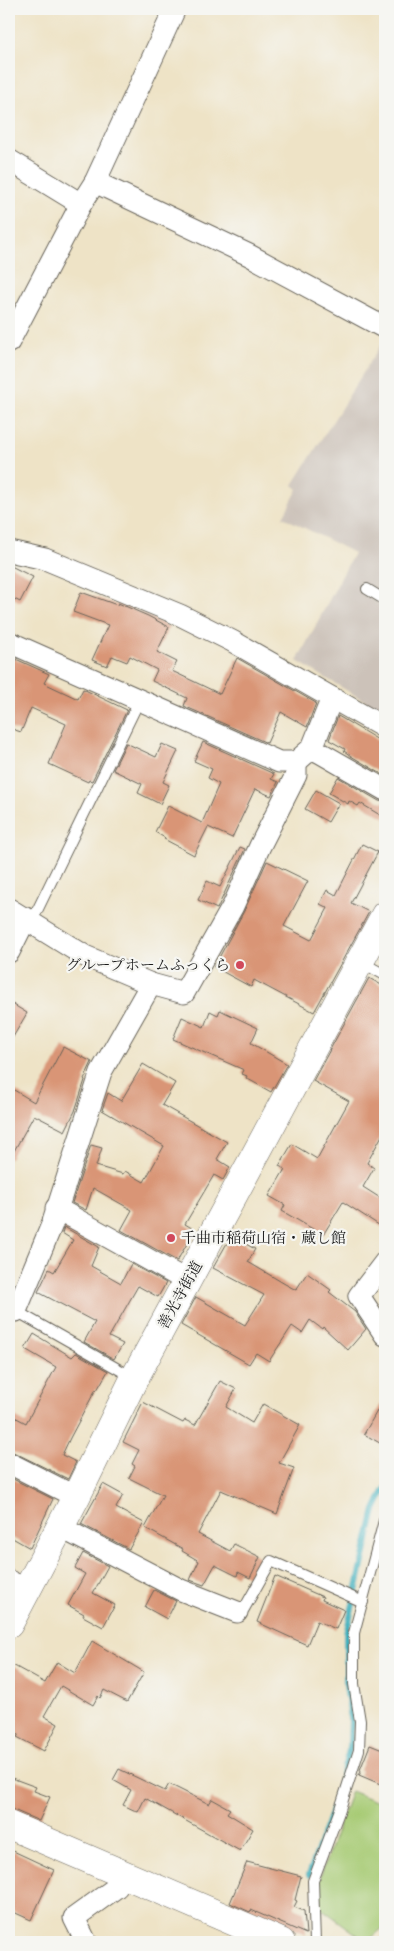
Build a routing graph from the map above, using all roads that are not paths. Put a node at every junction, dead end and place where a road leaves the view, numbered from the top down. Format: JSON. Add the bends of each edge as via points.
{"nodes":[{"id":1,"x":176,"y":9,"type":"edge"},
{"id":2,"x":9,"y":160,"type":"edge"},
{"id":3,"x":95,"y":182,"type":"junction"},
{"id":4,"x":81,"y":204,"type":"junction"},
{"id":5,"x":385,"y":328,"type":"edge"},
{"id":6,"x":9,"y":342,"type":"edge"},
{"id":7,"x":9,"y":551,"type":"edge"},
{"id":8,"x":367,"y":589,"type":"dead end"},
{"id":9,"x":385,"y":600,"type":"edge"},
{"id":10,"x":9,"y":642,"type":"edge"},
{"id":11,"x":332,"y":698,"type":"junction"},
{"id":12,"x":139,"y":701,"type":"junction"},
{"id":13,"x":385,"y":728,"type":"edge"},
{"id":14,"x":304,"y":755,"type":"junction"},
{"id":15,"x":385,"y":790,"type":"edge"},
{"id":16,"x":17,"y":913,"type":"edge"},
{"id":17,"x":385,"y":916,"type":"edge"},
{"id":18,"x":9,"y":952,"type":"edge"},
{"id":19,"x":360,"y":962,"type":"junction"},
{"id":20,"x":385,"y":975,"type":"edge"},
{"id":21,"x":151,"y":984,"type":"junction"},
{"id":22,"x":56,"y":1208,"type":"junction"},
{"id":23,"x":385,"y":1262,"type":"edge"},
{"id":24,"x":188,"y":1281,"type":"junction"},
{"id":25,"x":12,"y":1310,"type":"edge"},
{"id":26,"x":385,"y":1335,"type":"edge"},
{"id":27,"x":134,"y":1379,"type":"junction"},
{"id":28,"x":9,"y":1464,"type":"edge"},
{"id":29,"x":76,"y":1497,"type":"junction"},
{"id":30,"x":385,"y":1517,"type":"edge"},
{"id":31,"x":60,"y":1527,"type":"junction"},
{"id":32,"x":18,"y":1585,"type":"edge"},
{"id":33,"x":357,"y":1599,"type":"junction"},
{"id":34,"x":237,"y":1612,"type":"joint"},
{"id":35,"x":9,"y":1624,"type":"edge"},
{"id":36,"x":9,"y":1825,"type":"edge"},
{"id":37,"x":123,"y":1874,"type":"junction"},
{"id":38,"x":86,"y":1942,"type":"edge"},
{"id":39,"x":281,"y":1942,"type":"edge"},
{"id":40,"x":315,"y":1942,"type":"edge"}],
"edges":[{"from":1,"to":3,"type":"street"},
{"from":2,"to":4,"type":"street"},
{"from":3,"to":4,"type":"street"},
{"from":3,"to":5,"type":"street","via":[[250,256]]},
{"from":4,"to":6,"type":"street"},
{"from":7,"to":11,"type":"street","via":[[44,559],[180,615]]},
{"from":8,"to":9,"type":"lane"},
{"from":10,"to":12,"type":"street"},
{"from":11,"to":13,"type":"street"},
{"from":11,"to":14,"type":"street"},
{"from":12,"to":14,"type":"street","via":[[279,762]]},
{"from":12,"to":16,"type":"lane","via":[[34,917]]},
{"from":14,"to":15,"type":"street"},
{"from":14,"to":21,"type":"street","via":[[233,906],[184,993]]},
{"from":16,"to":18,"type":"street"},
{"from":16,"to":21,"type":"street","via":[[85,956]]},
{"from":17,"to":19,"type":"street","name":"善光寺街道"},
{"from":19,"to":20,"type":"lane"},
{"from":19,"to":24,"type":"street","name":"善光寺街道"},
{"from":21,"to":22,"type":"street","via":[[100,1072]]},
{"from":22,"to":24,"type":"street"},
{"from":22,"to":25,"type":"street"},
{"from":23,"to":26,"type":"street","via":[[359,1296]]},
{"from":24,"to":27,"type":"street","name":"善光寺街道"},
{"from":25,"to":27,"type":"lane"},
{"from":27,"to":29,"type":"street","name":"善光寺街道"},
{"from":28,"to":29,"type":"street"},
{"from":29,"to":31,"type":"street","name":"善光寺街道"},
{"from":30,"to":33,"type":"lane"},
{"from":31,"to":32,"type":"street","name":"善光寺街道"},
{"from":31,"to":34,"type":"street","via":[[182,1590]]},
{"from":32,"to":35,"type":"street","name":"善光寺街道"},
{"from":33,"to":34,"type":"lane","via":[[271,1560],[244,1609]]},
{"from":33,"to":40,"type":"lane","via":[[354,1684],[360,1721],[359,1750],[313,1881]]},
{"from":36,"to":37,"type":"street"},
{"from":37,"to":38,"type":"street","via":[[117,1887],[74,1918]]},
{"from":37,"to":39,"type":"street"}]}
